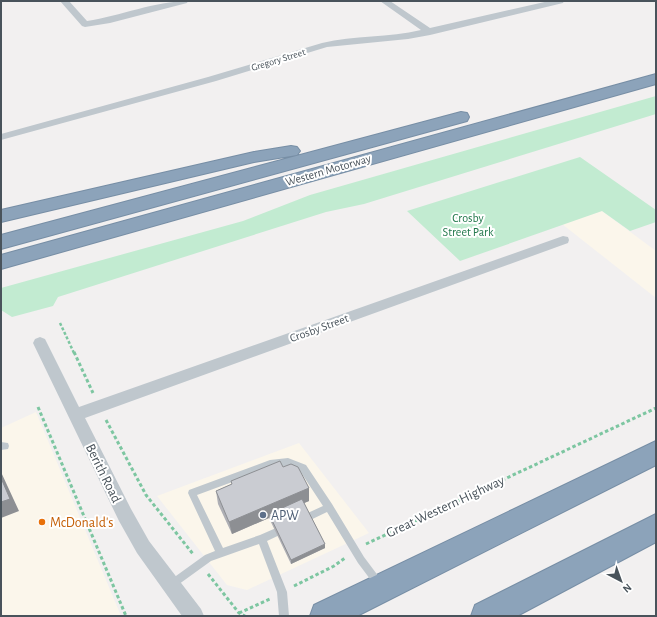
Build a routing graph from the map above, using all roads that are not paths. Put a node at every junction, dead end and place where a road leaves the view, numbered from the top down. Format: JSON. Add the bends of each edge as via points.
{"nodes":[{"id":1,"x":64,"y":1,"type":"edge"},
{"id":2,"x":184,"y":1,"type":"edge"},
{"id":3,"x":384,"y":1,"type":"edge"},
{"id":4,"x":560,"y":1,"type":"edge"},
{"id":5,"x":544,"y":3,"type":"edge"},
{"id":6,"x":430,"y":32,"type":"junction"},
{"id":7,"x":656,"y":64,"type":"edge"},
{"id":8,"x":656,"y":79,"type":"edge"},
{"id":9,"x":1,"y":137,"type":"edge"},
{"id":10,"x":384,"y":138,"type":"junction"},
{"id":11,"x":1,"y":216,"type":"edge"},
{"id":12,"x":564,"y":240,"type":"dead end"},
{"id":13,"x":1,"y":242,"type":"edge"},
{"id":14,"x":1,"y":262,"type":"edge"},
{"id":15,"x":40,"y":343,"type":"dead end"},
{"id":16,"x":75,"y":415,"type":"junction"},
{"id":17,"x":656,"y":452,"type":"edge"},
{"id":18,"x":222,"y":481,"type":"junction"},
{"id":19,"x":225,"y":494,"type":"edge"},
{"id":20,"x":329,"y":507,"type":"junction"},
{"id":21,"x":656,"y":527,"type":"edge"},
{"id":22,"x":262,"y":539,"type":"junction"},
{"id":23,"x":221,"y":552,"type":"junction"},
{"id":24,"x":170,"y":585,"type":"junction"},
{"id":25,"x":381,"y":587,"type":"junction"},
{"id":26,"x":194,"y":616,"type":"edge"},
{"id":27,"x":284,"y":616,"type":"edge"},
{"id":28,"x":325,"y":616,"type":"edge"},
{"id":29,"x":486,"y":616,"type":"edge"}],
"edges":[{"from":1,"to":2,"type":"street","via":[[85,24]]},
{"from":3,"to":6,"type":"street"},
{"from":4,"to":5,"type":"street","name":"Gregory Street"},
{"from":5,"to":6,"type":"street","name":"Gregory Street"},
{"from":6,"to":9,"type":"street","name":"Gregory Street","via":[[326,45]]},
{"from":7,"to":10,"type":"highway","name":"Western Motorway"},
{"from":8,"to":14,"type":"highway","name":"Western Motorway"},
{"from":10,"to":11,"type":"highway","via":[[254,157]]},
{"from":10,"to":13,"type":"highway","name":"Western Motorway"},
{"from":12,"to":16,"type":"street","name":"Crosby Street"},
{"from":15,"to":16,"type":"street","name":"Berith Road"},
{"from":16,"to":24,"type":"street","name":"Berith Road","via":[[124,515]]},
{"from":17,"to":25,"type":"highway"},
{"from":18,"to":19,"type":"lane"},
{"from":18,"to":20,"type":"lane","via":[[270,464],[288,462],[303,468]]},
{"from":18,"to":23,"type":"lane","via":[[192,493]]},
{"from":20,"to":22,"type":"lane"},
{"from":20,"to":25,"type":"lane","via":[[355,551]]},
{"from":21,"to":29,"type":"highway"},
{"from":22,"to":23,"type":"lane"},
{"from":22,"to":27,"type":"lane","via":[[282,592]]},
{"from":23,"to":24,"type":"lane","via":[[200,563]]},
{"from":24,"to":26,"type":"street","name":"Berith Road"},
{"from":25,"to":28,"type":"highway"}]}
